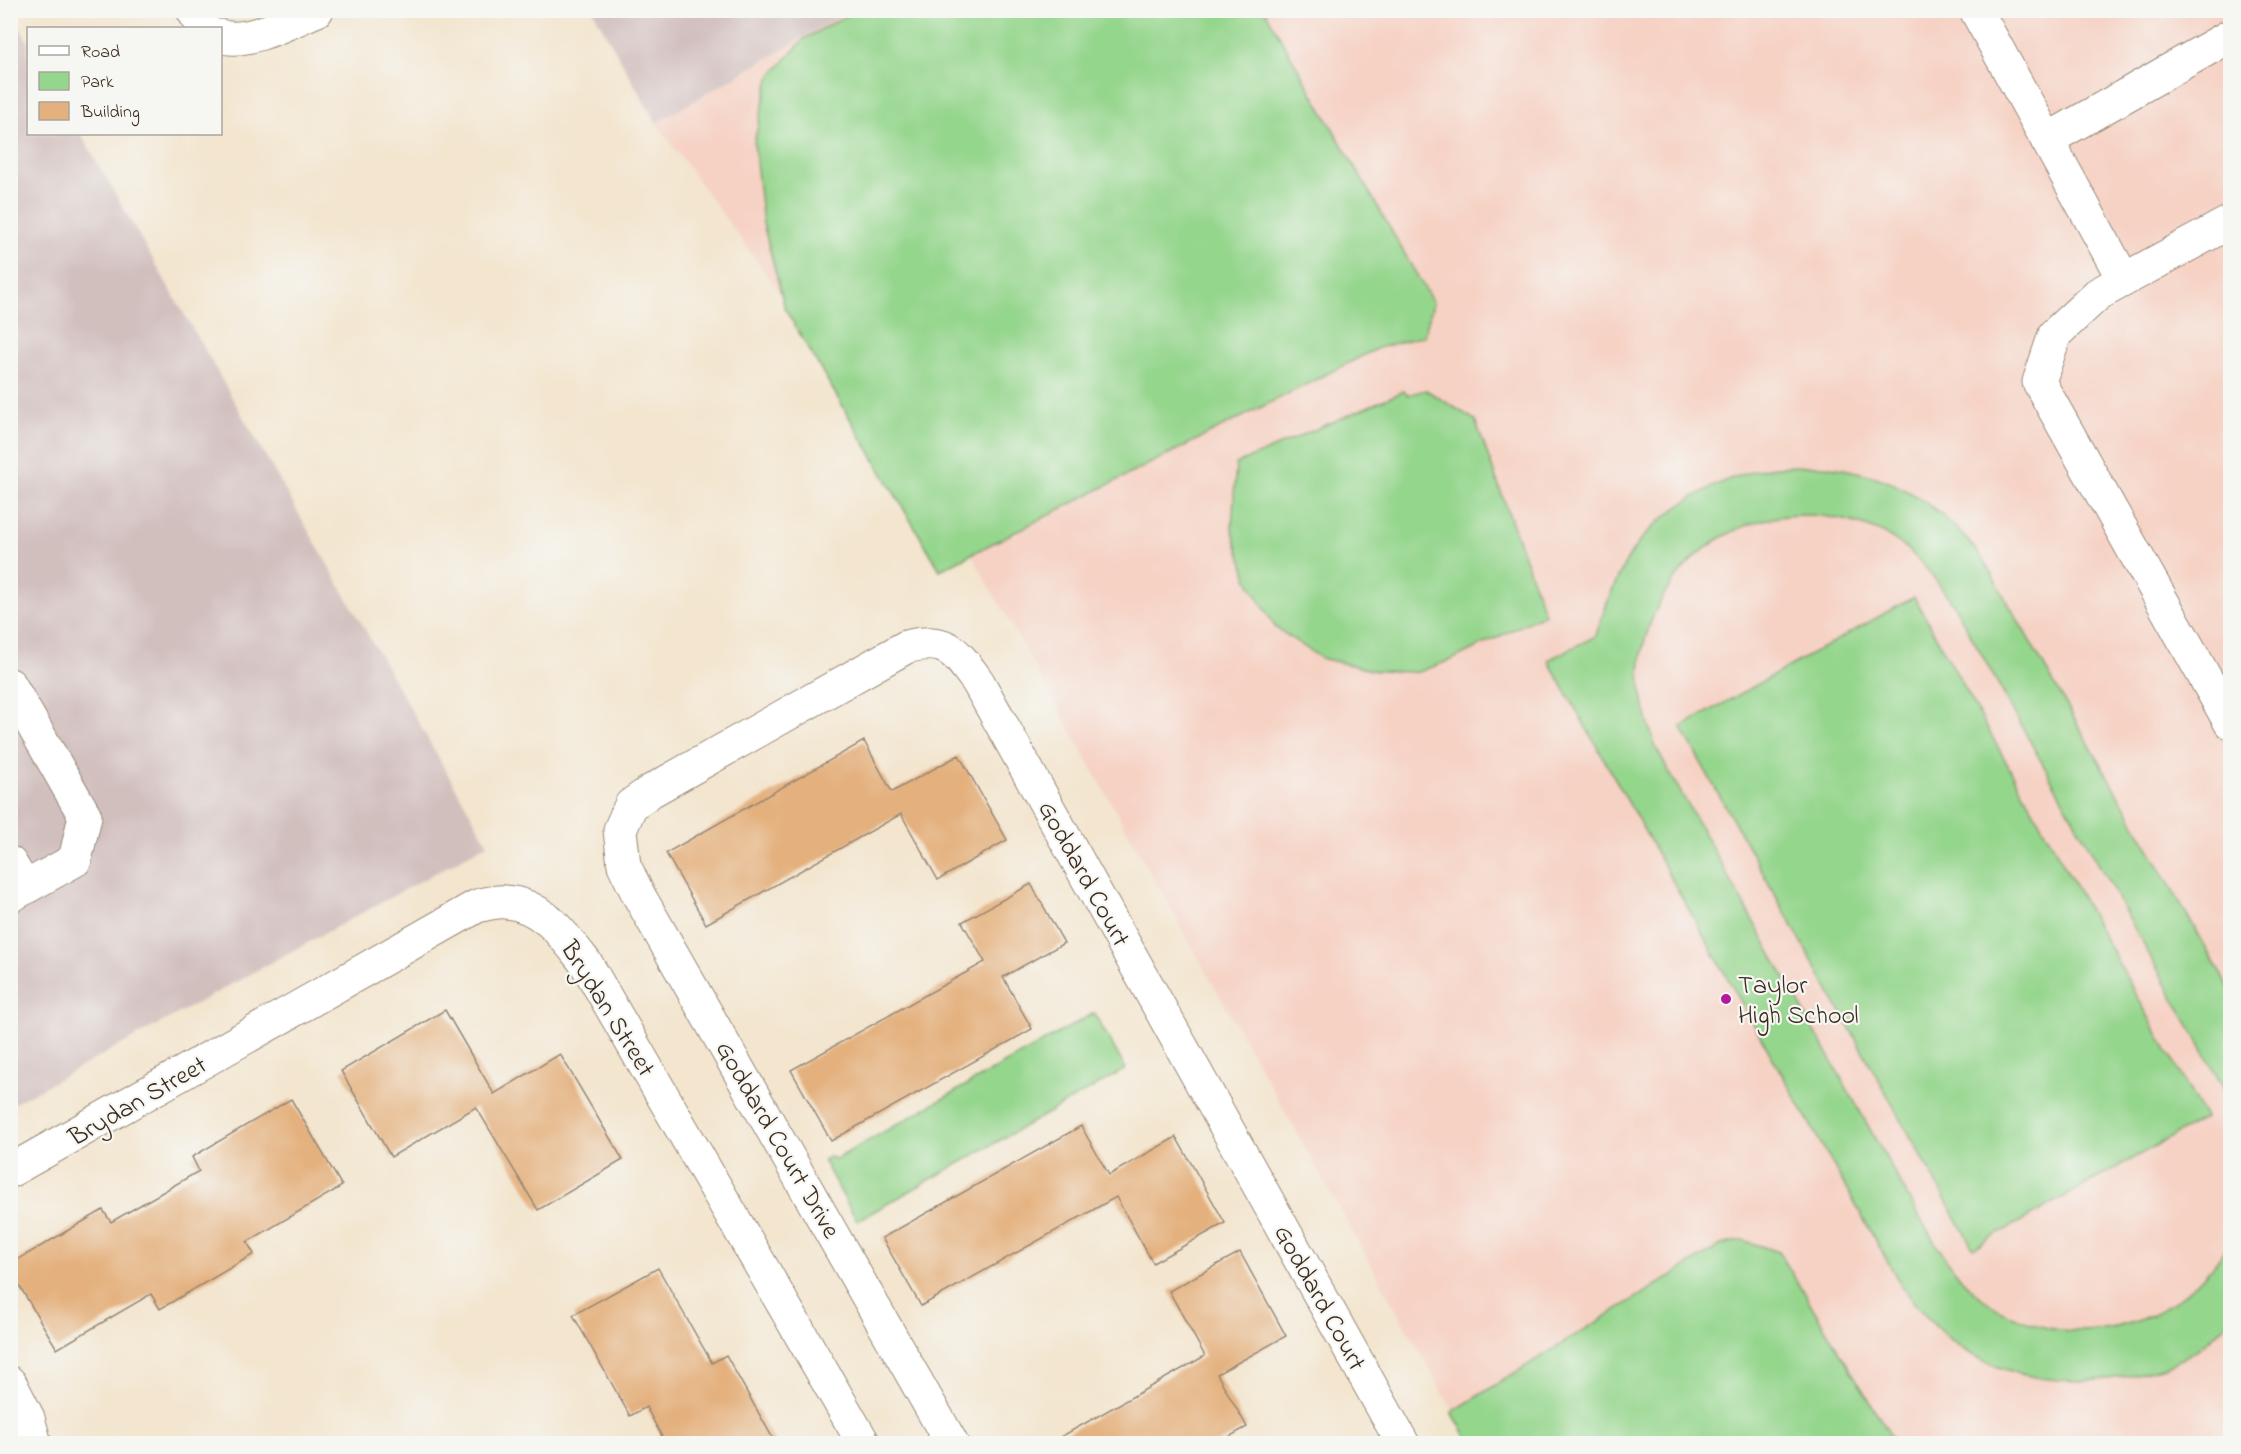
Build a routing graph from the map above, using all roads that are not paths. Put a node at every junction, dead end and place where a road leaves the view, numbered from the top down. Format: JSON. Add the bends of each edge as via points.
{"nodes":[{"id":1,"x":193,"y":10,"type":"edge"},
{"id":2,"x":317,"y":10,"type":"edge"},
{"id":3,"x":1976,"y":10,"type":"edge"},
{"id":4,"x":203,"y":27,"type":"edge"},
{"id":5,"x":2230,"y":36,"type":"edge"},
{"id":6,"x":222,"y":37,"type":"edge"},
{"id":7,"x":2047,"y":140,"type":"junction"},
{"id":8,"x":2230,"y":222,"type":"edge"},
{"id":9,"x":2124,"y":280,"type":"junction"},
{"id":10,"x":10,"y":685,"type":"edge"},
{"id":11,"x":2230,"y":723,"type":"edge"},
{"id":12,"x":620,"y":830,"type":"joint"},
{"id":13,"x":15,"y":882,"type":"edge"},
{"id":14,"x":10,"y":1172,"type":"edge"},
{"id":15,"x":10,"y":1383,"type":"edge"},
{"id":16,"x":1397,"y":1441,"type":"edge"},
{"id":17,"x":35,"y":1443,"type":"edge"},
{"id":18,"x":864,"y":1443,"type":"edge"},
{"id":19,"x":952,"y":1443,"type":"edge"}],
"edges":[{"from":1,"to":4,"type":"street"},
{"from":2,"to":6,"type":"street","via":[[256,36]]},
{"from":3,"to":7,"type":"street"},
{"from":5,"to":7,"type":"street"},
{"from":7,"to":9,"type":"street"},
{"from":8,"to":9,"type":"street"},
{"from":9,"to":11,"type":"street","via":[[2098,294],[2055,334],[2039,382]]},
{"from":10,"to":13,"type":"street","via":[[86,816],[75,860]]},
{"from":12,"to":16,"type":"street","name":"Goddard Court","via":[[631,805],[651,791],[906,647],[939,643],[950,648],[978,682]]},
{"from":12,"to":19,"type":"street","name":"Goddard Court Drive","via":[[624,865],[638,894]]},
{"from":14,"to":18,"type":"street","name":"Brydan Street","via":[[477,906],[504,901],[525,906],[557,926],[587,964]]},
{"from":15,"to":17,"type":"street","via":[[28,1418]]}]}
